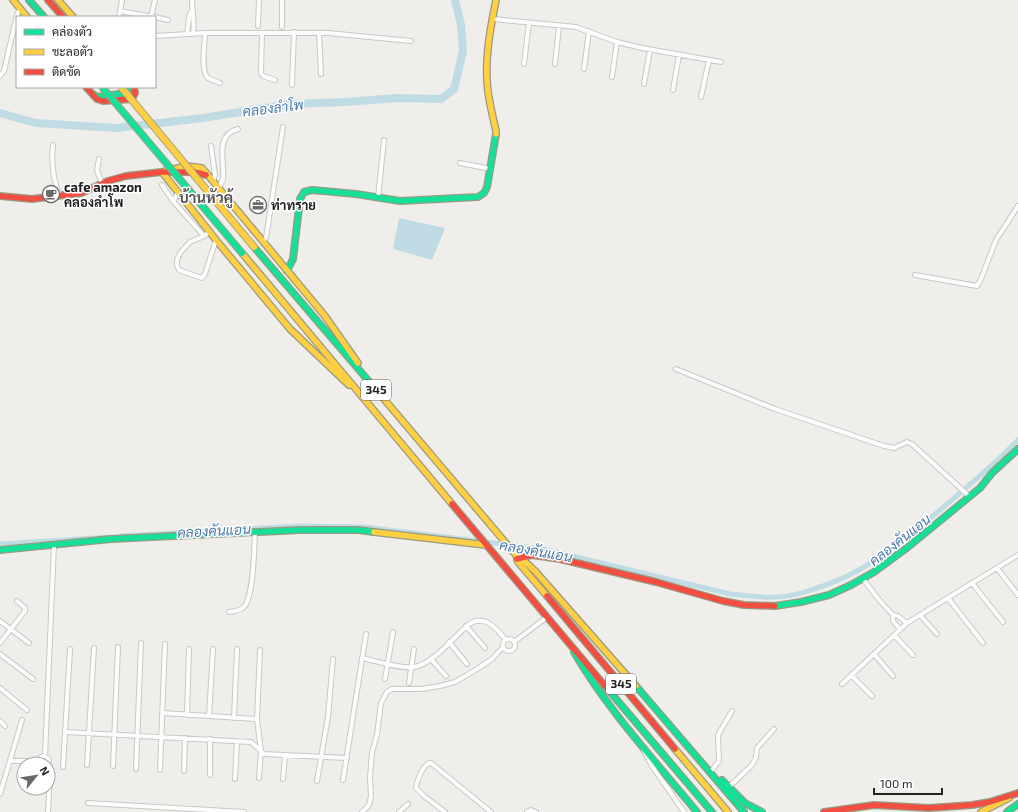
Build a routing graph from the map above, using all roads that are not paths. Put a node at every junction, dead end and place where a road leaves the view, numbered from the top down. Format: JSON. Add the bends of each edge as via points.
{"nodes":[{"id":1,"x":13,"y":0,"type":"edge"},
{"id":2,"x":29,"y":0,"type":"edge"},
{"id":3,"x":48,"y":0,"type":"edge"},
{"id":4,"x":58,"y":0,"type":"edge"},
{"id":5,"x":122,"y":0,"type":"edge"},
{"id":6,"x":155,"y":0,"type":"edge"},
{"id":7,"x":192,"y":0,"type":"edge"},
{"id":8,"x":259,"y":0,"type":"edge"},
{"id":9,"x":282,"y":0,"type":"edge"},
{"id":10,"x":496,"y":0,"type":"edge"},
{"id":11,"x":20,"y":8,"type":"junction"},
{"id":12,"x":120,"y":11,"type":"junction"},
{"id":13,"x":192,"y":12,"type":"junction"},
{"id":14,"x":17,"y":16,"type":"edge"},
{"id":15,"x":26,"y":16,"type":"edge"},
{"id":16,"x":43,"y":16,"type":"edge"},
{"id":17,"x":61,"y":16,"type":"edge"},
{"id":18,"x":72,"y":16,"type":"edge"},
{"id":19,"x":119,"y":16,"type":"edge"},
{"id":20,"x":148,"y":16,"type":"edge"},
{"id":21,"x":153,"y":16,"type":"edge"},
{"id":22,"x":156,"y":18,"type":"edge"},
{"id":23,"x":493,"y":18,"type":"junction"},
{"id":24,"x":16,"y":19,"type":"edge"},
{"id":25,"x":168,"y":20,"type":"dead end"},
{"id":26,"x":529,"y":23,"type":"junction"},
{"id":27,"x":258,"y":26,"type":"dead end"},
{"id":28,"x":559,"y":26,"type":"junction"},
{"id":29,"x":282,"y":27,"type":"dead end"},
{"id":30,"x":589,"y":31,"type":"junction"},
{"id":31,"x":205,"y":32,"type":"junction"},
{"id":32,"x":262,"y":32,"type":"junction"},
{"id":33,"x":294,"y":32,"type":"junction"},
{"id":34,"x":319,"y":32,"type":"junction"},
{"id":35,"x":193,"y":33,"type":"junction"},
{"id":36,"x":187,"y":34,"type":"junction"},
{"id":37,"x":156,"y":36,"type":"edge"},
{"id":38,"x":410,"y":41,"type":"dead end"},
{"id":39,"x":617,"y":42,"type":"junction"},
{"id":40,"x":650,"y":50,"type":"junction"},
{"id":41,"x":679,"y":55,"type":"junction"},
{"id":42,"x":709,"y":60,"type":"junction"},
{"id":43,"x":721,"y":62,"type":"dead end"},
{"id":44,"x":524,"y":64,"type":"dead end"},
{"id":45,"x":555,"y":64,"type":"dead end"},
{"id":46,"x":584,"y":69,"type":"dead end"},
{"id":47,"x":321,"y":74,"type":"dead end"},
{"id":48,"x":0,"y":76,"type":"edge"},
{"id":49,"x":612,"y":77,"type":"dead end"},
{"id":50,"x":275,"y":80,"type":"dead end"},
{"id":51,"x":220,"y":83,"type":"dead end"},
{"id":52,"x":644,"y":84,"type":"dead end"},
{"id":53,"x":292,"y":85,"type":"dead end"},
{"id":54,"x":87,"y":88,"type":"edge"},
{"id":55,"x":103,"y":88,"type":"edge"},
{"id":56,"x":122,"y":88,"type":"edge"},
{"id":57,"x":129,"y":88,"type":"edge"},
{"id":58,"x":134,"y":88,"type":"edge"},
{"id":59,"x":673,"y":90,"type":"dead end"},
{"id":60,"x":91,"y":93,"type":"junction"},
{"id":61,"x":702,"y":96,"type":"dead end"},
{"id":62,"x":283,"y":127,"type":"dead end"},
{"id":63,"x":238,"y":129,"type":"dead end"},
{"id":64,"x":384,"y":140,"type":"dead end"},
{"id":65,"x":53,"y":145,"type":"dead end"},
{"id":66,"x":211,"y":146,"type":"dead end"},
{"id":67,"x":98,"y":158,"type":"dead end"},
{"id":68,"x":460,"y":163,"type":"dead end"},
{"id":69,"x":490,"y":169,"type":"junction"},
{"id":70,"x":162,"y":172,"type":"junction"},
{"id":71,"x":211,"y":179,"type":"junction"},
{"id":72,"x":102,"y":184,"type":"junction"},
{"id":73,"x":162,"y":185,"type":"dead end"},
{"id":74,"x":219,"y":188,"type":"junction"},
{"id":75,"x":178,"y":193,"type":"junction"},
{"id":76,"x":0,"y":196,"type":"edge"},
{"id":77,"x":60,"y":196,"type":"junction"},
{"id":78,"x":378,"y":198,"type":"junction"},
{"id":79,"x":173,"y":201,"type":"junction"},
{"id":80,"x":1018,"y":206,"type":"edge"},
{"id":81,"x":209,"y":232,"type":"junction"},
{"id":82,"x":204,"y":236,"type":"junction"},
{"id":83,"x":216,"y":240,"type":"junction"},
{"id":84,"x":263,"y":241,"type":"junction"},
{"id":85,"x":287,"y":271,"type":"junction"},
{"id":86,"x":915,"y":275,"type":"dead end"},
{"id":87,"x":316,"y":306,"type":"junction"},
{"id":88,"x":291,"y":312,"type":"junction"},
{"id":89,"x":310,"y":312,"type":"junction"},
{"id":90,"x":283,"y":322,"type":"junction"},
{"id":91,"x":676,"y":369,"type":"dead end"},
{"id":92,"x":359,"y":392,"type":"junction"},
{"id":93,"x":380,"y":396,"type":"junction"},
{"id":94,"x":1018,"y":449,"type":"edge"},
{"id":95,"x":969,"y":496,"type":"junction"},
{"id":96,"x":255,"y":532,"type":"junction"},
{"id":97,"x":54,"y":544,"type":"junction"},
{"id":98,"x":485,"y":544,"type":"junction"},
{"id":99,"x":0,"y":550,"type":"edge"},
{"id":100,"x":1018,"y":555,"type":"edge"},
{"id":101,"x":517,"y":556,"type":"junction"},
{"id":102,"x":997,"y":568,"type":"junction"},
{"id":103,"x":863,"y":579,"type":"junction"},
{"id":104,"x":972,"y":583,"type":"junction"},
{"id":105,"x":1018,"y":595,"type":"edge"},
{"id":106,"x":948,"y":598,"type":"junction"},
{"id":107,"x":16,"y":601,"type":"dead end"},
{"id":108,"x":229,"y":612,"type":"dead end"},
{"id":109,"x":893,"y":615,"type":"junction"},
{"id":110,"x":920,"y":615,"type":"junction"},
{"id":111,"x":547,"y":617,"type":"junction"},
{"id":112,"x":0,"y":621,"type":"edge"},
{"id":113,"x":1003,"y":622,"type":"dead end"},
{"id":114,"x":907,"y":623,"type":"junction"},
{"id":115,"x":466,"y":626,"type":"junction"},
{"id":116,"x":10,"y":629,"type":"junction"},
{"id":117,"x":900,"y":629,"type":"junction"},
{"id":118,"x":393,"y":632,"type":"dead end"},
{"id":119,"x":366,"y":634,"type":"dead end"},
{"id":120,"x":937,"y":634,"type":"dead end"},
{"id":121,"x":894,"y":635,"type":"junction"},
{"id":122,"x":506,"y":640,"type":"junction"},
{"id":123,"x":567,"y":641,"type":"junction"},
{"id":124,"x":449,"y":642,"type":"junction"},
{"id":125,"x":514,"y":642,"type":"junction"},
{"id":126,"x":0,"y":643,"type":"edge"},
{"id":127,"x":29,"y":643,"type":"dead end"},
{"id":128,"x":141,"y":643,"type":"dead end"},
{"id":129,"x":984,"y":643,"type":"dead end"},
{"id":130,"x":166,"y":644,"type":"dead end"},
{"id":131,"x":118,"y":646,"type":"dead end"},
{"id":132,"x":503,"y":647,"type":"junction"},
{"id":133,"x":94,"y":648,"type":"dead end"},
{"id":134,"x":484,"y":648,"type":"dead end"},
{"id":135,"x":70,"y":649,"type":"dead end"},
{"id":136,"x":189,"y":649,"type":"dead end"},
{"id":137,"x":213,"y":649,"type":"dead end"},
{"id":138,"x":414,"y":649,"type":"dead end"},
{"id":139,"x":237,"y":650,"type":"dead end"},
{"id":140,"x":260,"y":650,"type":"dead end"},
{"id":141,"x":0,"y":654,"type":"edge"},
{"id":142,"x":874,"y":654,"type":"junction"},
{"id":143,"x":913,"y":655,"type":"dead end"},
{"id":144,"x":362,"y":658,"type":"junction"},
{"id":145,"x":333,"y":659,"type":"dead end"},
{"id":146,"x":431,"y":659,"type":"junction"},
{"id":147,"x":388,"y":663,"type":"junction"},
{"id":148,"x":467,"y":664,"type":"dead end"},
{"id":149,"x":411,"y":667,"type":"junction"},
{"id":150,"x":446,"y":676,"type":"dead end"},
{"id":151,"x":851,"y":676,"type":"junction"},
{"id":152,"x":893,"y":676,"type":"dead end"},
{"id":153,"x":33,"y":679,"type":"dead end"},
{"id":154,"x":385,"y":679,"type":"dead end"},
{"id":155,"x":408,"y":683,"type":"dead end"},
{"id":156,"x":842,"y":684,"type":"dead end"},
{"id":157,"x":0,"y":688,"type":"edge"},
{"id":158,"x":872,"y":696,"type":"dead end"},
{"id":159,"x":27,"y":710,"type":"dead end"},
{"id":160,"x":658,"y":711,"type":"junction"},
{"id":161,"x":732,"y":711,"type":"dead end"},
{"id":162,"x":163,"y":713,"type":"junction"},
{"id":163,"x":187,"y":715,"type":"junction"},
{"id":164,"x":210,"y":716,"type":"junction"},
{"id":165,"x":234,"y":718,"type":"junction"},
{"id":166,"x":257,"y":719,"type":"junction"},
{"id":167,"x":22,"y":720,"type":"dead end"},
{"id":168,"x":0,"y":721,"type":"edge"},
{"id":169,"x":5,"y":726,"type":"dead end"},
{"id":170,"x":774,"y":730,"type":"dead end"},
{"id":171,"x":65,"y":732,"type":"junction"},
{"id":172,"x":89,"y":733,"type":"junction"},
{"id":173,"x":114,"y":734,"type":"junction"},
{"id":174,"x":137,"y":736,"type":"junction"},
{"id":175,"x":162,"y":737,"type":"junction"},
{"id":176,"x":186,"y":738,"type":"junction"},
{"id":177,"x":210,"y":739,"type":"junction"},
{"id":178,"x":237,"y":741,"type":"junction"},
{"id":179,"x":640,"y":742,"type":"junction"},
{"id":180,"x":261,"y":751,"type":"junction"},
{"id":181,"x":285,"y":755,"type":"junction"},
{"id":182,"x":45,"y":756,"type":"edge"},
{"id":183,"x":322,"y":757,"type":"junction"},
{"id":184,"x":346,"y":758,"type":"junction"},
{"id":185,"x":10,"y":760,"type":"junction"},
{"id":186,"x":16,"y":760,"type":"edge"},
{"id":187,"x":87,"y":765,"type":"dead end"},
{"id":188,"x":63,"y":766,"type":"dead end"},
{"id":189,"x":112,"y":766,"type":"dead end"},
{"id":190,"x":136,"y":769,"type":"dead end"},
{"id":191,"x":160,"y":770,"type":"dead end"},
{"id":192,"x":712,"y":770,"type":"junction"},
{"id":193,"x":184,"y":771,"type":"dead end"},
{"id":194,"x":210,"y":775,"type":"dead end"},
{"id":195,"x":259,"y":778,"type":"dead end"},
{"id":196,"x":235,"y":779,"type":"dead end"},
{"id":197,"x":283,"y":779,"type":"dead end"},
{"id":198,"x":343,"y":780,"type":"dead end"},
{"id":199,"x":317,"y":781,"type":"dead end"},
{"id":200,"x":729,"y":787,"type":"junction"},
{"id":201,"x":1018,"y":793,"type":"edge"},
{"id":202,"x":0,"y":794,"type":"edge"},
{"id":203,"x":49,"y":796,"type":"edge"},
{"id":204,"x":88,"y":803,"type":"dead end"},
{"id":205,"x":408,"y":804,"type":"dead end"},
{"id":206,"x":1018,"y":804,"type":"edge"},
{"id":207,"x":48,"y":812,"type":"edge"},
{"id":208,"x":244,"y":812,"type":"edge"},
{"id":209,"x":362,"y":812,"type":"edge"},
{"id":210,"x":399,"y":812,"type":"edge"},
{"id":211,"x":445,"y":812,"type":"edge"},
{"id":212,"x":491,"y":812,"type":"edge"},
{"id":213,"x":527,"y":812,"type":"edge"},
{"id":214,"x":536,"y":812,"type":"edge"},
{"id":215,"x":684,"y":812,"type":"edge"},
{"id":216,"x":696,"y":812,"type":"edge"},
{"id":217,"x":712,"y":812,"type":"edge"},
{"id":218,"x":728,"y":812,"type":"edge"},
{"id":219,"x":745,"y":812,"type":"edge"},
{"id":220,"x":762,"y":812,"type":"edge"},
{"id":221,"x":824,"y":812,"type":"edge"},
{"id":222,"x":981,"y":812,"type":"edge"},
{"id":223,"x":1007,"y":812,"type":"edge"}],
"edges":[{"from":1,"to":11,"type":"main road"},
{"from":2,"to":16,"type":"main road"},
{"from":3,"to":17,"type":"main road"},
{"from":4,"to":18,"type":"main road"},
{"from":5,"to":12,"type":"street"},
{"from":6,"to":21,"type":"street"},
{"from":7,"to":13,"type":"street"},
{"from":8,"to":27,"type":"street"},
{"from":9,"to":29,"type":"street"},
{"from":10,"to":23,"type":"main road"},
{"from":11,"to":14,"type":"street"},
{"from":11,"to":15,"type":"main road"},
{"from":12,"to":19,"type":"street"},
{"from":12,"to":20,"type":"street"},
{"from":13,"to":35,"type":"street"},
{"from":13,"to":36,"type":"street"},
{"from":22,"to":25,"type":"street"},
{"from":23,"to":26,"type":"street"},
{"from":23,"to":69,"type":"main road","via":[[489,35],[487,74],[496,131]]},
{"from":24,"to":48,"type":"street","via":[[4,71]]},
{"from":26,"to":28,"type":"street"},
{"from":26,"to":44,"type":"street"},
{"from":28,"to":30,"type":"street"},
{"from":28,"to":45,"type":"street"},
{"from":30,"to":39,"type":"street"},
{"from":30,"to":46,"type":"street"},
{"from":31,"to":32,"type":"street"},
{"from":31,"to":35,"type":"street"},
{"from":31,"to":51,"type":"street","via":[[204,72],[210,79]]},
{"from":32,"to":33,"type":"street"},
{"from":32,"to":50,"type":"street","via":[[261,73]]},
{"from":33,"to":34,"type":"street"},
{"from":33,"to":53,"type":"street"},
{"from":34,"to":38,"type":"street"},
{"from":34,"to":47,"type":"street"},
{"from":35,"to":36,"type":"street"},
{"from":36,"to":37,"type":"street"},
{"from":39,"to":40,"type":"street"},
{"from":39,"to":49,"type":"street"},
{"from":40,"to":41,"type":"street"},
{"from":40,"to":52,"type":"street"},
{"from":41,"to":42,"type":"street"},
{"from":41,"to":59,"type":"street"},
{"from":42,"to":43,"type":"street"},
{"from":42,"to":61,"type":"street"},
{"from":54,"to":60,"type":"main road"},
{"from":55,"to":88,"type":"main road","number":"345","bridge":true},
{"from":56,"to":89,"type":"main road","number":"345","bridge":true},
{"from":57,"to":60,"type":"main road","via":[[126,93],[98,97]]},
{"from":58,"to":60,"type":"main road","via":[[136,91],[132,99],[103,101],[97,100]]},
{"from":62,"to":84,"type":"street","via":[[266,238]]},
{"from":63,"to":74,"type":"street","via":[[232,130],[224,141],[223,180]]},
{"from":64,"to":78,"type":"street"},
{"from":65,"to":77,"type":"street","via":[[52,166]]},
{"from":66,"to":71,"type":"street","via":[[215,175]]},
{"from":67,"to":72,"type":"street","via":[[97,170]]},
{"from":68,"to":69,"type":"street"},
{"from":69,"to":78,"type":"main road","via":[[487,187],[478,197],[400,201]]},
{"from":70,"to":71,"type":"main road","via":[[174,174],[194,171]]},
{"from":70,"to":72,"type":"main road","via":[[126,176]]},
{"from":70,"to":75,"type":"main road"},
{"from":71,"to":74,"type":"main road"},
{"from":72,"to":77,"type":"main road","via":[[81,193]]},
{"from":73,"to":79,"type":"street"},
{"from":74,"to":84,"type":"main road"},
{"from":75,"to":79,"type":"street"},
{"from":75,"to":81,"type":"main road"},
{"from":76,"to":77,"type":"main road","via":[[32,199]]},
{"from":78,"to":85,"type":"main road","via":[[312,190],[304,192],[300,199],[293,259]]},
{"from":79,"to":82,"type":"street"},
{"from":80,"to":86,"type":"street","via":[[996,240],[977,286]]},
{"from":81,"to":82,"type":"street"},
{"from":81,"to":83,"type":"main road"},
{"from":82,"to":83,"type":"street","via":[[190,242],[180,253],[176,260],[179,270],[202,278]]},
{"from":83,"to":90,"type":"main road"},
{"from":84,"to":85,"type":"main road"},
{"from":85,"to":87,"type":"main road"},
{"from":87,"to":89,"type":"main road","via":[[315,311]]},
{"from":87,"to":93,"type":"main road"},
{"from":88,"to":90,"type":"main road","via":[[290,321]]},
{"from":88,"to":92,"type":"main road","number":"345"},
{"from":89,"to":93,"type":"main road","number":"345"},
{"from":90,"to":92,"type":"main road","via":[[348,385]]},
{"from":91,"to":95,"type":"street","via":[[775,409],[884,446],[894,448],[906,442],[912,444]]},
{"from":92,"to":98,"type":"main road","number":"345"},
{"from":93,"to":101,"type":"main road","number":"345"},
{"from":94,"to":95,"type":"main road"},
{"from":95,"to":103,"type":"main road","via":[[908,547]]},
{"from":96,"to":97,"type":"main road"},
{"from":96,"to":98,"type":"main road","via":[[358,530]]},
{"from":96,"to":108,"type":"street","via":[[249,598],[241,609]]},
{"from":97,"to":99,"type":"main road"},
{"from":97,"to":182,"type":"street"},
{"from":98,"to":111,"type":"main road","number":"345"},
{"from":100,"to":102,"type":"street"},
{"from":101,"to":103,"type":"main road","via":[[536,555],[560,559],[744,605],[778,606],[802,602],[829,595]]},
{"from":101,"to":160,"type":"main road","number":"345","via":[[535,571]]},
{"from":101,"to":218,"type":"main road","number":"345"},
{"from":102,"to":104,"type":"street"},
{"from":102,"to":105,"type":"street"},
{"from":103,"to":109,"type":"street"},
{"from":104,"to":106,"type":"street"},
{"from":104,"to":113,"type":"street"},
{"from":106,"to":110,"type":"street"},
{"from":106,"to":129,"type":"street"},
{"from":107,"to":116,"type":"street","via":[[26,609]]},
{"from":109,"to":114,"type":"street"},
{"from":109,"to":117,"type":"street","via":[[893,621]]},
{"from":110,"to":114,"type":"street"},
{"from":110,"to":120,"type":"street"},
{"from":111,"to":123,"type":"main road","number":"345"},
{"from":111,"to":125,"type":"street"},
{"from":112,"to":116,"type":"street"},
{"from":114,"to":117,"type":"street"},
{"from":115,"to":122,"type":"street","via":[[476,620],[483,621],[494,627]]},
{"from":115,"to":124,"type":"street"},
{"from":115,"to":134,"type":"street"},
{"from":116,"to":126,"type":"street"},
{"from":116,"to":127,"type":"street"},
{"from":117,"to":121,"type":"street"},
{"from":118,"to":147,"type":"street"},
{"from":119,"to":144,"type":"street"},
{"from":121,"to":142,"type":"street"},
{"from":121,"to":143,"type":"street"},
{"from":122,"to":125,"type":"street"},
{"from":122,"to":132,"type":"street"},
{"from":123,"to":179,"type":"main road","number":"345","via":[[595,685]]},
{"from":123,"to":217,"type":"main road","number":"345"},
{"from":124,"to":146,"type":"street"},
{"from":124,"to":148,"type":"street"},
{"from":125,"to":132,"type":"street","via":[[515,648],[511,652],[507,652]]},
{"from":128,"to":174,"type":"street"},
{"from":130,"to":162,"type":"street"},
{"from":131,"to":173,"type":"street"},
{"from":132,"to":209,"type":"street","via":[[492,659],[455,682],[421,689],[392,689],[387,692],[381,703],[372,752],[371,796],[369,805]]},
{"from":133,"to":172,"type":"street"},
{"from":135,"to":171,"type":"street"},
{"from":136,"to":163,"type":"street"},
{"from":137,"to":164,"type":"street"},
{"from":138,"to":149,"type":"street"},
{"from":139,"to":165,"type":"street"},
{"from":140,"to":166,"type":"street"},
{"from":141,"to":153,"type":"street"},
{"from":142,"to":151,"type":"street"},
{"from":142,"to":152,"type":"street"},
{"from":144,"to":147,"type":"street"},
{"from":144,"to":184,"type":"street"},
{"from":145,"to":183,"type":"street"},
{"from":146,"to":149,"type":"street"},
{"from":146,"to":150,"type":"street"},
{"from":147,"to":149,"type":"street"},
{"from":147,"to":154,"type":"street"},
{"from":149,"to":155,"type":"street"},
{"from":151,"to":156,"type":"street"},
{"from":151,"to":158,"type":"street"},
{"from":157,"to":159,"type":"street"},
{"from":160,"to":192,"type":"main road"},
{"from":160,"to":219,"type":"main road","number":"345"},
{"from":161,"to":192,"type":"street","via":[[719,732],[719,761]]},
{"from":162,"to":163,"type":"street"},
{"from":162,"to":175,"type":"street"},
{"from":163,"to":164,"type":"street"},
{"from":164,"to":165,"type":"street"},
{"from":165,"to":166,"type":"street"},
{"from":166,"to":180,"type":"street"},
{"from":167,"to":185,"type":"street"},
{"from":168,"to":169,"type":"street"},
{"from":170,"to":200,"type":"street","via":[[757,748],[752,765]]},
{"from":171,"to":172,"type":"street"},
{"from":171,"to":188,"type":"street"},
{"from":172,"to":173,"type":"street"},
{"from":172,"to":187,"type":"street"},
{"from":173,"to":174,"type":"street"},
{"from":173,"to":189,"type":"street"},
{"from":174,"to":175,"type":"street"},
{"from":174,"to":190,"type":"street"},
{"from":175,"to":176,"type":"street"},
{"from":175,"to":191,"type":"street"},
{"from":176,"to":177,"type":"street"},
{"from":176,"to":193,"type":"street"},
{"from":177,"to":178,"type":"street"},
{"from":177,"to":194,"type":"street"},
{"from":178,"to":180,"type":"street","via":[[251,742]]},
{"from":178,"to":196,"type":"street"},
{"from":179,"to":215,"type":"street","via":[[652,766]]},
{"from":179,"to":216,"type":"main road","number":"345"},
{"from":180,"to":181,"type":"street","via":[[264,754]]},
{"from":180,"to":195,"type":"street"},
{"from":181,"to":183,"type":"street"},
{"from":181,"to":197,"type":"street"},
{"from":183,"to":184,"type":"street"},
{"from":183,"to":199,"type":"street"},
{"from":184,"to":198,"type":"street"},
{"from":185,"to":186,"type":"street"},
{"from":185,"to":202,"type":"street"},
{"from":192,"to":200,"type":"main road"},
{"from":200,"to":220,"type":"main road","via":[[743,802]]},
{"from":201,"to":221,"type":"main road","via":[[972,806],[929,808],[874,805]]},
{"from":201,"to":222,"type":"main road"},
{"from":203,"to":207,"type":"street"},
{"from":204,"to":208,"type":"street"},
{"from":205,"to":210,"type":"street"},
{"from":206,"to":223,"type":"main road"},
{"from":211,"to":212,"type":"street","via":[[416,788],[424,767],[429,763]]},
{"from":213,"to":214,"type":"street"}]}
